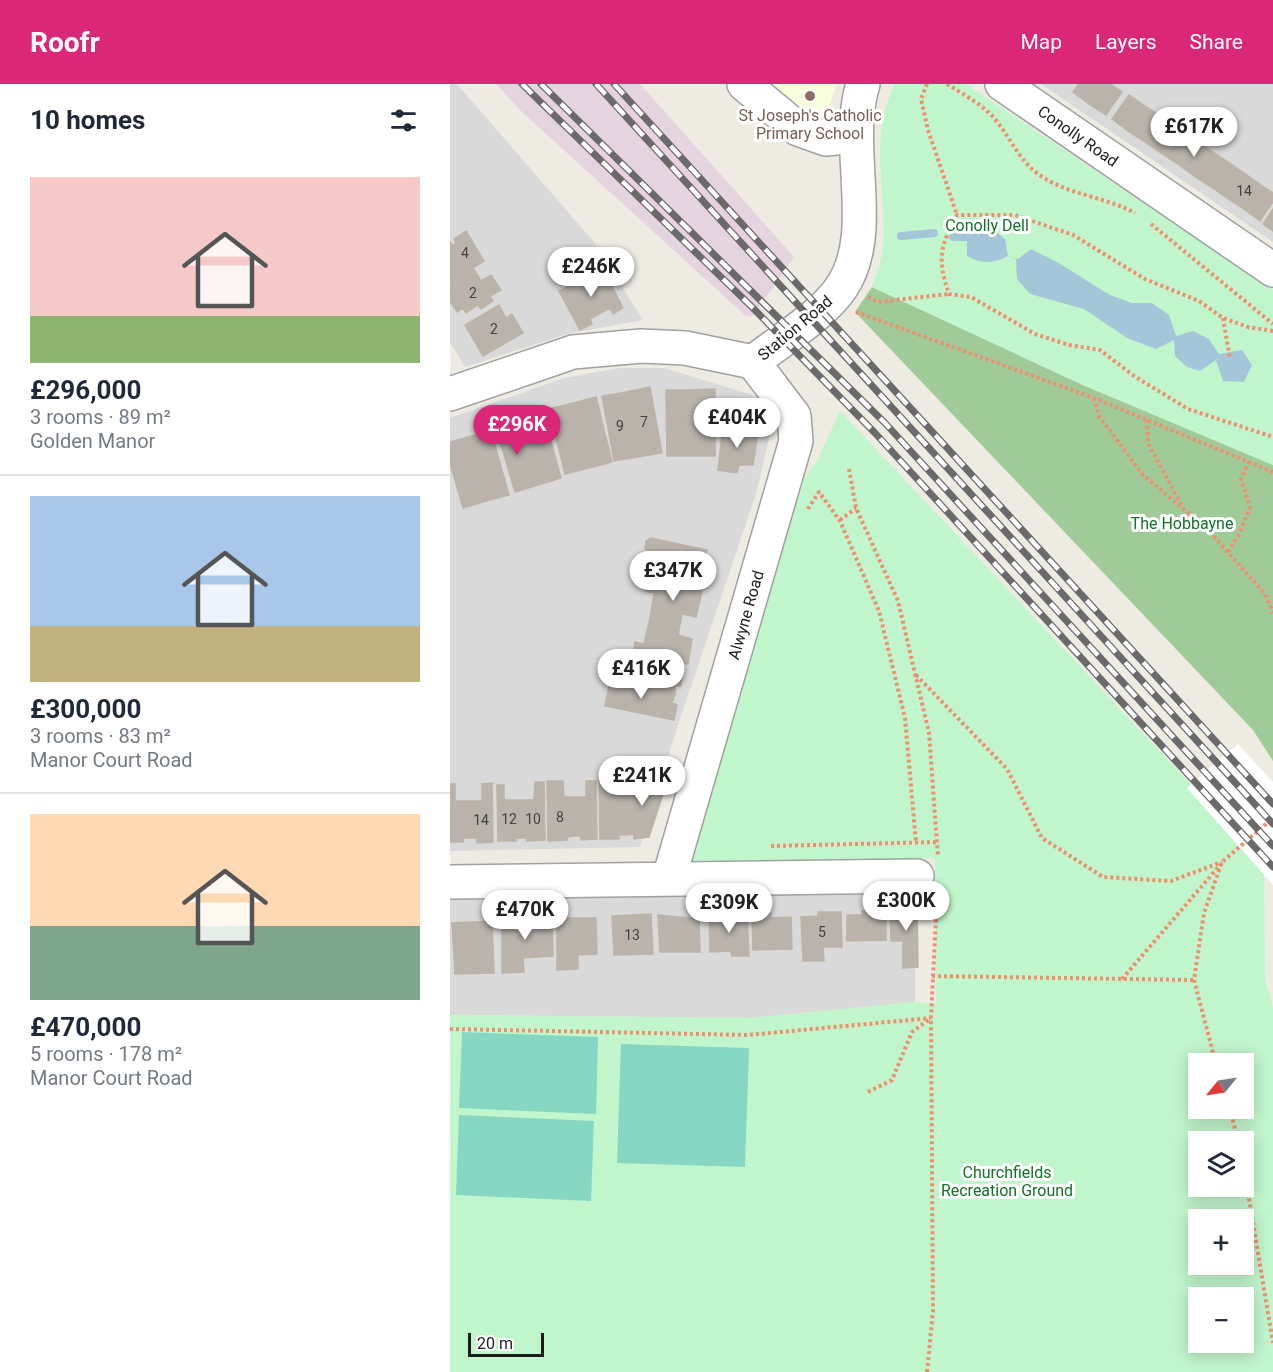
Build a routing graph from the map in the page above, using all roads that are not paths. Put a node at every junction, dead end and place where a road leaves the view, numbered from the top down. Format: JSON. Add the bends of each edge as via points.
{"nodes":[{"id":1,"x":744,"y":84,"type":"edge"},
{"id":2,"x":863,"y":84,"type":"edge"},
{"id":3,"x":1002,"y":84,"type":"edge"},
{"id":4,"x":855,"y":136,"type":"junction"},
{"id":5,"x":1273,"y":270,"type":"edge"},
{"id":6,"x":753,"y":362,"type":"junction"},
{"id":7,"x":450,"y":394,"type":"edge"},
{"id":8,"x":931,"y":876,"type":"road end"},
{"id":9,"x":669,"y":878,"type":"junction"},
{"id":10,"x":450,"y":882,"type":"edge"}],
"edges":[{"from":1,"to":4,"type":"street","via":[[798,129],[826,139]]},
{"from":2,"to":4,"type":"street","name":"Station Road"},
{"from":3,"to":5,"type":"street","name":"Conolly Road"},
{"from":4,"to":6,"type":"street","name":"Station Road","via":[[859,247],[839,290]]},
{"from":6,"to":7,"type":"street","via":[[685,348],[641,346],[573,352]]},
{"from":6,"to":9,"type":"street","name":"Alwyne Road","via":[[794,416],[796,441]]},
{"from":8,"to":9,"type":"street"},
{"from":9,"to":10,"type":"street"}]}
